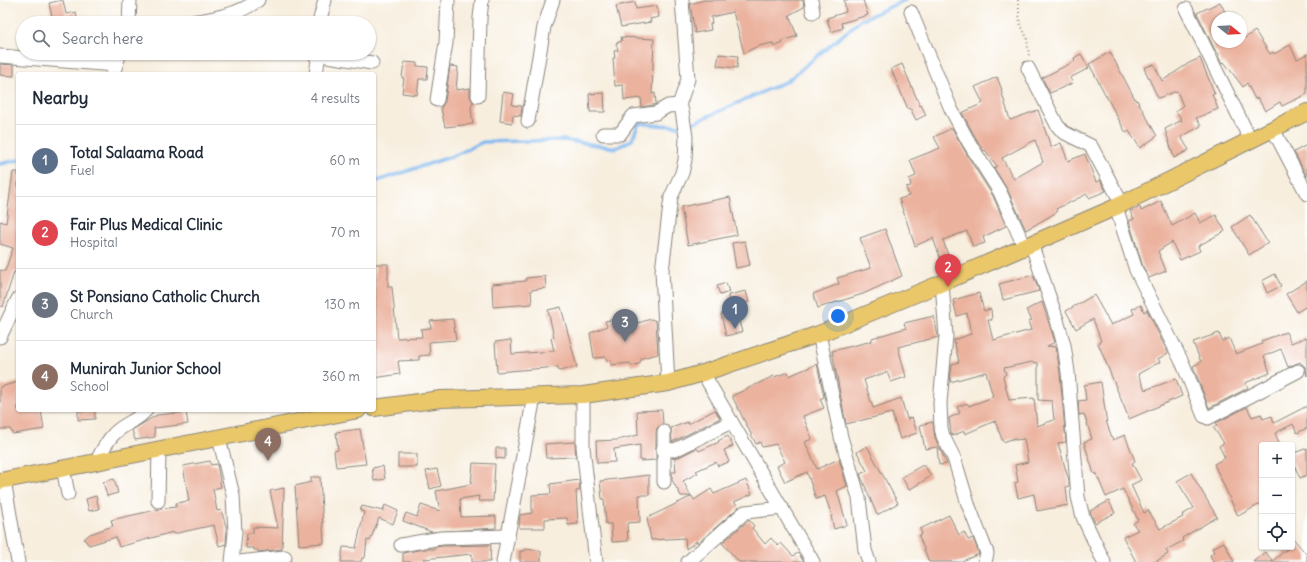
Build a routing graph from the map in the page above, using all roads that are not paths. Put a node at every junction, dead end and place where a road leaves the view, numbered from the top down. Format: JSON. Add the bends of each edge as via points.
{"nodes":[{"id":1,"x":130,"y":0,"type":"edge"},
{"id":2,"x":258,"y":0,"type":"edge"},
{"id":3,"x":325,"y":0,"type":"edge"},
{"id":4,"x":448,"y":0,"type":"edge"},
{"id":5,"x":482,"y":0,"type":"edge"},
{"id":6,"x":554,"y":0,"type":"edge"},
{"id":7,"x":682,"y":0,"type":"edge"},
{"id":8,"x":1186,"y":9,"type":"dead end"},
{"id":9,"x":911,"y":12,"type":"dead end"},
{"id":10,"x":129,"y":16,"type":"edge"},
{"id":11,"x":223,"y":16,"type":"edge"},
{"id":12,"x":321,"y":16,"type":"edge"},
{"id":13,"x":0,"y":56,"type":"edge"},
{"id":14,"x":16,"y":58,"type":"edge"},
{"id":15,"x":33,"y":60,"type":"edge"},
{"id":16,"x":118,"y":60,"type":"edge"},
{"id":17,"x":318,"y":60,"type":"edge"},
{"id":18,"x":353,"y":60,"type":"edge"},
{"id":19,"x":372,"y":63,"type":"dead end"},
{"id":20,"x":1028,"y":68,"type":"road end"},
{"id":21,"x":114,"y":70,"type":"edge"},
{"id":22,"x":316,"y":72,"type":"edge"},
{"id":23,"x":478,"y":96,"type":"dead end"},
{"id":24,"x":437,"y":100,"type":"dead end"},
{"id":25,"x":679,"y":105,"type":"junction"},
{"id":26,"x":1307,"y":112,"type":"edge"},
{"id":27,"x":528,"y":121,"type":"dead end"},
{"id":28,"x":1273,"y":129,"type":"junction"},
{"id":29,"x":603,"y":134,"type":"dead end"},
{"id":30,"x":1251,"y":141,"type":"junction"},
{"id":31,"x":1307,"y":194,"type":"edge"},
{"id":32,"x":1119,"y":205,"type":"junction"},
{"id":33,"x":1028,"y":245,"type":"junction"},
{"id":34,"x":942,"y":283,"type":"junction"},
{"id":35,"x":16,"y":303,"type":"edge"},
{"id":36,"x":819,"y":334,"type":"junction"},
{"id":37,"x":0,"y":337,"type":"edge"},
{"id":38,"x":1298,"y":371,"type":"dead end"},
{"id":39,"x":703,"y":373,"type":"junction"},
{"id":40,"x":668,"y":383,"type":"junction"},
{"id":41,"x":583,"y":395,"type":"junction"},
{"id":42,"x":534,"y":397,"type":"junction"},
{"id":43,"x":376,"y":408,"type":"edge"},
{"id":44,"x":144,"y":412,"type":"edge"},
{"id":45,"x":342,"y":412,"type":"edge"},
{"id":46,"x":731,"y":422,"type":"junction"},
{"id":47,"x":664,"y":432,"type":"dead end"},
{"id":48,"x":219,"y":438,"type":"junction"},
{"id":49,"x":664,"y":449,"type":"junction"},
{"id":50,"x":159,"y":450,"type":"junction"},
{"id":51,"x":96,"y":462,"type":"junction"},
{"id":52,"x":63,"y":468,"type":"junction"},
{"id":53,"x":2,"y":480,"type":"edge"},
{"id":54,"x":664,"y":482,"type":"dead end"},
{"id":55,"x":68,"y":494,"type":"dead end"},
{"id":56,"x":158,"y":501,"type":"dead end"},
{"id":57,"x":782,"y":508,"type":"junction"},
{"id":58,"x":508,"y":536,"type":"junction"},
{"id":59,"x":401,"y":545,"type":"dead end"},
{"id":60,"x":285,"y":557,"type":"dead end"},
{"id":61,"x":18,"y":562,"type":"edge"},
{"id":62,"x":232,"y":562,"type":"edge"},
{"id":63,"x":239,"y":562,"type":"edge"},
{"id":64,"x":503,"y":562,"type":"edge"},
{"id":65,"x":596,"y":562,"type":"edge"},
{"id":66,"x":688,"y":562,"type":"edge"},
{"id":67,"x":813,"y":562,"type":"edge"},
{"id":68,"x":868,"y":562,"type":"edge"},
{"id":69,"x":985,"y":562,"type":"edge"},
{"id":70,"x":1104,"y":562,"type":"edge"}],
"edges":[{"from":1,"to":10,"type":"street"},
{"from":2,"to":11,"type":"street","via":[[246,10]]},
{"from":3,"to":12,"type":"street"},
{"from":4,"to":24,"type":"street","via":[[446,42]]},
{"from":5,"to":23,"type":"street"},
{"from":6,"to":27,"type":"street","via":[[544,27]]},
{"from":7,"to":25,"type":"street","via":[[688,79]]},
{"from":8,"to":30,"type":"street"},
{"from":9,"to":33,"type":"street","via":[[951,109]]},
{"from":13,"to":14,"type":"street"},
{"from":15,"to":21,"type":"street"},
{"from":16,"to":21,"type":"street"},
{"from":17,"to":22,"type":"street"},
{"from":18,"to":19,"type":"street"},
{"from":20,"to":32,"type":"street","via":[[1057,125],[1063,132],[1091,146]]},
{"from":25,"to":29,"type":"street","via":[[668,106],[656,113],[633,116],[620,134]]},
{"from":25,"to":40,"type":"street","via":[[684,125],[685,160],[671,197],[662,271]]},
{"from":26,"to":28,"type":"main road"},
{"from":28,"to":30,"type":"main road"},
{"from":28,"to":31,"type":"street"},
{"from":30,"to":32,"type":"main road"},
{"from":32,"to":33,"type":"main road"},
{"from":32,"to":38,"type":"street","via":[[1136,270],[1183,364],[1204,416],[1208,418]]},
{"from":33,"to":34,"type":"main road"},
{"from":33,"to":70,"type":"street","via":[[1064,345],[1078,497],[1083,517]]},
{"from":34,"to":36,"type":"main road"},
{"from":34,"to":69,"type":"street","via":[[946,336],[940,403],[941,428],[987,553]]},
{"from":35,"to":37,"type":"street"},
{"from":36,"to":39,"type":"main road"},
{"from":36,"to":68,"type":"street","via":[[841,437],[859,498]]},
{"from":39,"to":40,"type":"main road"},
{"from":39,"to":46,"type":"street"},
{"from":40,"to":41,"type":"main road"},
{"from":41,"to":42,"type":"main road"},
{"from":41,"to":65,"type":"street","via":[[583,447]]},
{"from":42,"to":43,"type":"main road","via":[[441,399]]},
{"from":42,"to":58,"type":"street"},
{"from":44,"to":51,"type":"street","via":[[113,434]]},
{"from":45,"to":48,"type":"main road"},
{"from":46,"to":49,"type":"street","via":[[675,450]]},
{"from":46,"to":57,"type":"street"},
{"from":47,"to":49,"type":"street"},
{"from":48,"to":50,"type":"main road"},
{"from":48,"to":62,"type":"street","via":[[233,495],[235,533]]},
{"from":49,"to":54,"type":"street"},
{"from":50,"to":51,"type":"main road"},
{"from":50,"to":56,"type":"street"},
{"from":51,"to":52,"type":"main road"},
{"from":52,"to":53,"type":"main road"},
{"from":52,"to":55,"type":"street"},
{"from":53,"to":61,"type":"street"},
{"from":57,"to":66,"type":"street","via":[[745,512]]},
{"from":57,"to":67,"type":"street"},
{"from":58,"to":59,"type":"street","via":[[441,538]]},
{"from":58,"to":64,"type":"street"},
{"from":60,"to":63,"type":"street"}]}
